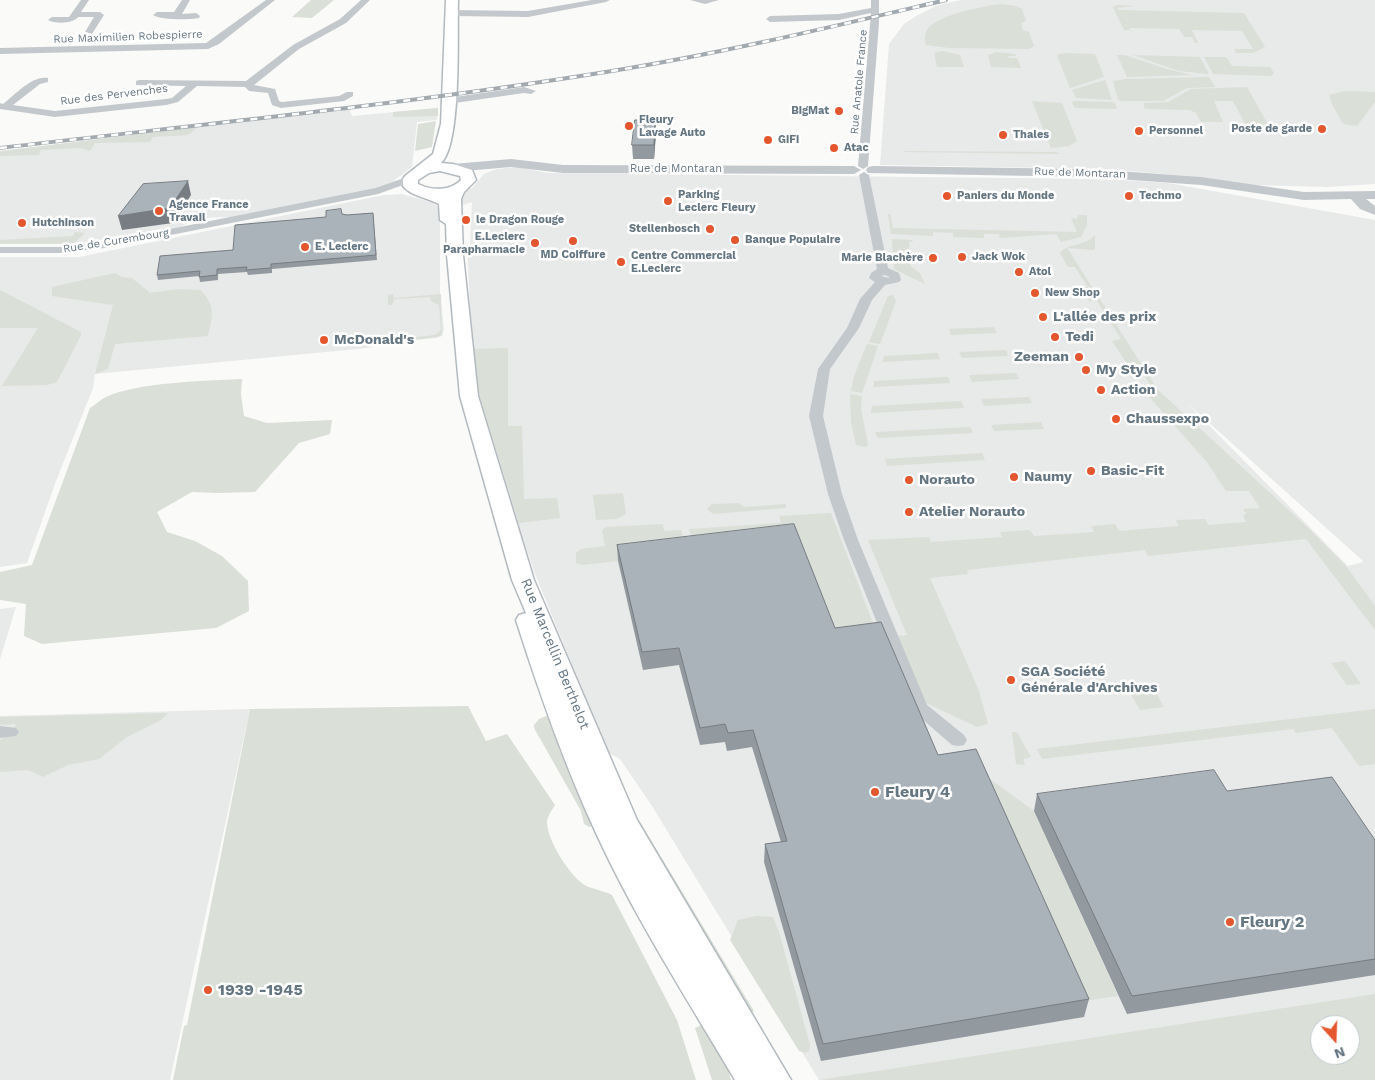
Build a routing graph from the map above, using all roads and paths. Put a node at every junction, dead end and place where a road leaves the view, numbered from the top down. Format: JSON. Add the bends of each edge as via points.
{"nodes":[{"id":1,"x":85,"y":0,"type":"edge"},
{"id":2,"x":186,"y":0,"type":"edge"},
{"id":3,"x":271,"y":0,"type":"edge"},
{"id":4,"x":366,"y":0,"type":"edge"},
{"id":5,"x":606,"y":0,"type":"edge"},
{"id":6,"x":694,"y":0,"type":"edge"},
{"id":7,"x":715,"y":0,"type":"edge"},
{"id":8,"x":875,"y":5,"type":"edge"},
{"id":9,"x":452,"y":7,"type":"edge"},
{"id":10,"x":75,"y":14,"type":"junction"},
{"id":11,"x":157,"y":15,"type":"dead end"},
{"id":12,"x":177,"y":15,"type":"junction"},
{"id":13,"x":196,"y":16,"type":"dead end"},
{"id":14,"x":770,"y":19,"type":"dead end"},
{"id":15,"x":52,"y":20,"type":"dead end"},
{"id":16,"x":89,"y":32,"type":"dead end"},
{"id":17,"x":0,"y":51,"type":"edge"},
{"id":18,"x":45,"y":80,"type":"dead end"},
{"id":19,"x":139,"y":84,"type":"dead end"},
{"id":20,"x":195,"y":84,"type":"junction"},
{"id":21,"x":248,"y":84,"type":"junction"},
{"id":22,"x":531,"y":91,"type":"dead end"},
{"id":23,"x":350,"y":94,"type":"dead end"},
{"id":24,"x":448,"y":101,"type":"junction"},
{"id":25,"x":2,"y":106,"type":"edge"},
{"id":26,"x":499,"y":163,"type":"junction"},
{"id":27,"x":863,"y":170,"type":"junction"},
{"id":28,"x":454,"y":172,"type":"junction"},
{"id":29,"x":410,"y":179,"type":"junction"},
{"id":30,"x":378,"y":191,"type":"junction"},
{"id":31,"x":425,"y":192,"type":"junction"},
{"id":32,"x":1285,"y":193,"type":"junction"},
{"id":33,"x":1374,"y":195,"type":"edge"},
{"id":34,"x":1355,"y":196,"type":"junction"},
{"id":35,"x":1375,"y":210,"type":"edge"},
{"id":36,"x":0,"y":250,"type":"edge"},
{"id":37,"x":958,"y":740,"type":"dead end"},
{"id":38,"x":752,"y":1080,"type":"edge"},
{"id":39,"x":776,"y":1080,"type":"edge"}],
"edges":[{"from":1,"to":10,"type":"street"},
{"from":2,"to":12,"type":"street"},
{"from":3,"to":17,"type":"street","name":"Rue Maximilien Robespierre","via":[[208,46]]},
{"from":4,"to":21,"type":"street","via":[[343,21],[296,47]]},
{"from":5,"to":9,"type":"street","via":[[528,14]]},
{"from":6,"to":7,"type":"street"},
{"from":8,"to":14,"type":"street","via":[[839,17]]},
{"from":8,"to":27,"type":"street","name":"Rue Anatole France"},
{"from":9,"to":24,"type":"main road","name":"Rue Marcellin Berthelot"},
{"from":10,"to":15,"type":"street","via":[[72,19]]},
{"from":10,"to":16,"type":"street","via":[[100,15]]},
{"from":11,"to":12,"type":"street"},
{"from":12,"to":13,"type":"street"},
{"from":18,"to":25,"type":"street"},
{"from":19,"to":20,"type":"street"},
{"from":20,"to":21,"type":"street"},
{"from":20,"to":25,"type":"street","name":"Rue des Pervenches","via":[[175,100],[166,102],[54,114]]},
{"from":21,"to":23,"type":"street","via":[[252,89],[272,91],[275,103],[280,105],[342,99]]},
{"from":22,"to":24,"type":"street"},
{"from":24,"to":28,"type":"main road","name":"Rue Marcellin Berthelot"},
{"from":26,"to":27,"type":"street","name":"Rue de Montaran","via":[[563,169]]},
{"from":26,"to":28,"type":"street","name":"Rue de Montaran"},
{"from":26,"to":28,"type":"street","name":"Rue de Montaran","via":[[482,169]]},
{"from":27,"to":32,"type":"street","name":"Rue de Montaran","via":[[1148,176],[1201,180]]},
{"from":27,"to":37,"type":"street","name":"Rue Anatole France","via":[[883,276],[824,368],[816,416],[835,494],[851,540],[920,708]]},
{"from":28,"to":29,"type":"main road","via":[[424,170]]},
{"from":28,"to":31,"type":"main road","via":[[444,193]]},
{"from":28,"to":39,"type":"main road","name":"Rue Marcellin Berthelot","via":[[455,254],[469,396],[523,580],[625,823]]},
{"from":29,"to":30,"type":"street","name":"Rue de Curembourg"},
{"from":29,"to":31,"type":"main road","name":"Rue Marcellin Berthelot","via":[[411,186]]},
{"from":30,"to":31,"type":"street","name":"Rue de Curembourg"},
{"from":30,"to":36,"type":"street","name":"Rue de Curembourg","via":[[106,245],[54,250]]},
{"from":31,"to":38,"type":"main road","name":"Rue Marcellin Berthelot","via":[[447,204],[459,386],[554,703],[609,833],[654,917]]},
{"from":32,"to":33,"type":"street","name":"Rue de Montaran"},
{"from":32,"to":34,"type":"street","name":"Rue de Montaran"},
{"from":33,"to":34,"type":"street","name":"Rue de Montaran"},
{"from":34,"to":35,"type":"street"}]}
